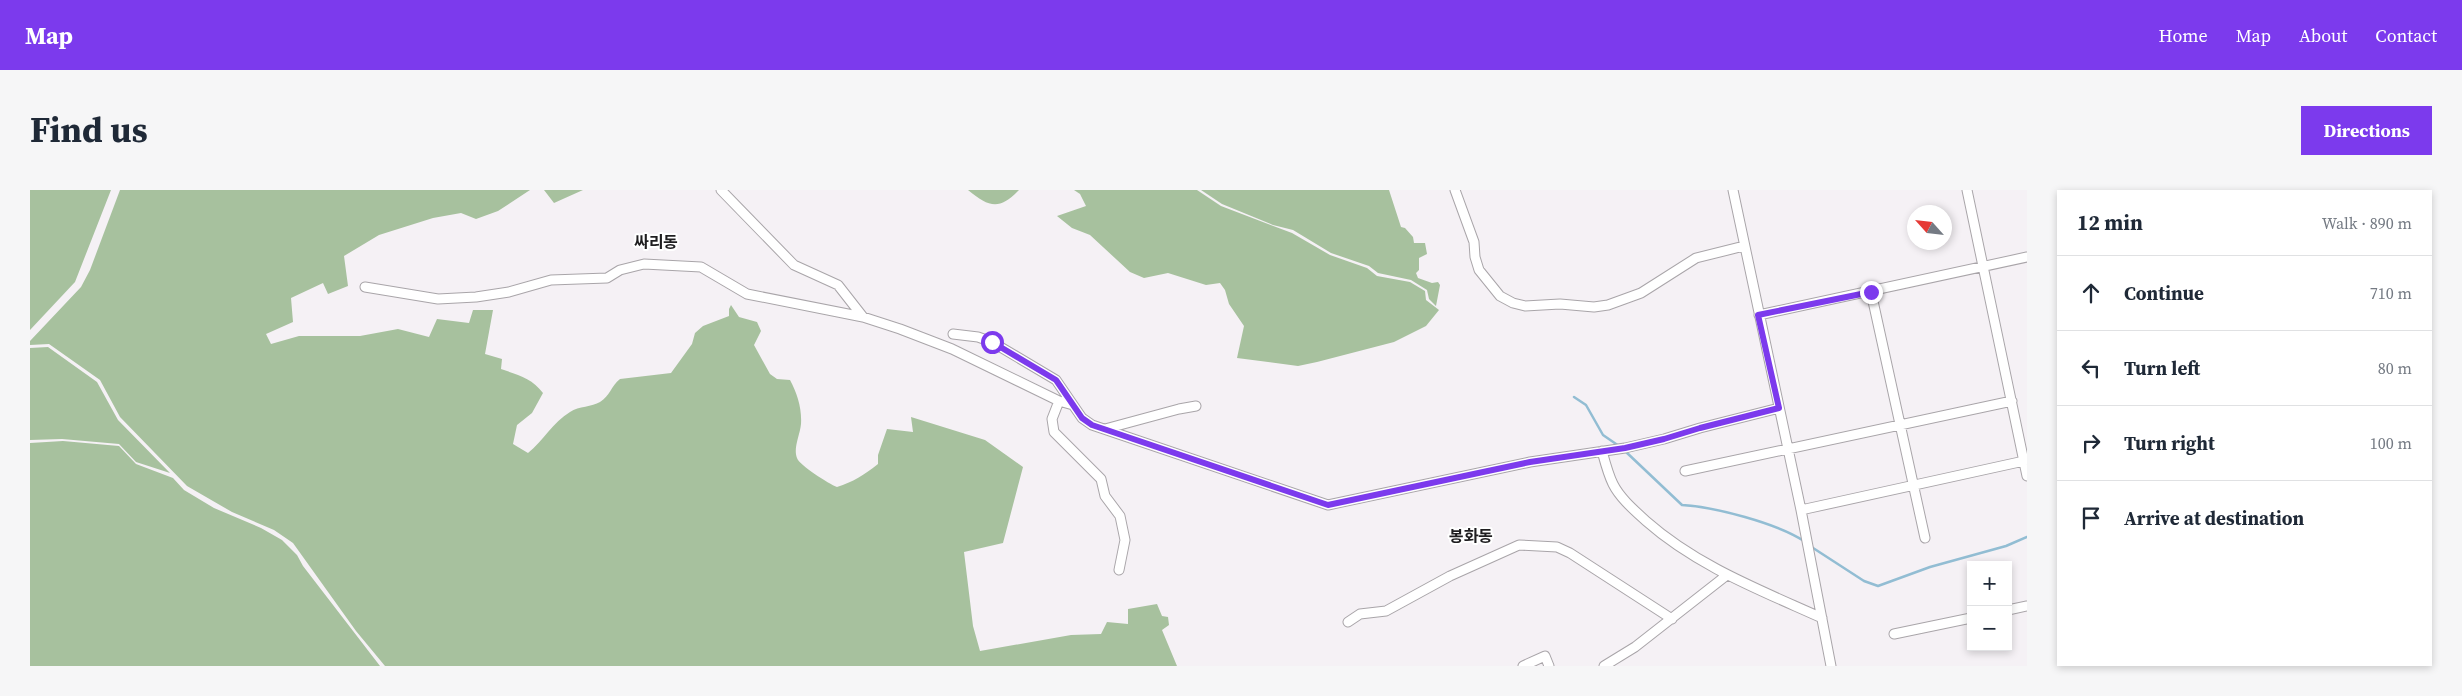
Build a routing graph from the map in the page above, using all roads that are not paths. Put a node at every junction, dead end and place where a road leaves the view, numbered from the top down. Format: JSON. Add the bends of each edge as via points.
{"nodes":[{"id":1,"x":721,"y":190,"type":"edge"},
{"id":2,"x":1455,"y":190,"type":"edge"},
{"id":3,"x":1733,"y":190,"type":"edge"},
{"id":4,"x":1967,"y":190,"type":"edge"},
{"id":5,"x":1744,"y":246,"type":"junction"},
{"id":6,"x":2027,"y":257,"type":"edge"},
{"id":7,"x":1984,"y":266,"type":"junction"},
{"id":8,"x":365,"y":287,"type":"dead end"},
{"id":9,"x":1871,"y":292,"type":"junction"},
{"id":10,"x":1758,"y":315,"type":"junction"},
{"id":11,"x":863,"y":317,"type":"junction"},
{"id":12,"x":953,"y":334,"type":"dead end"},
{"id":13,"x":1059,"y":400,"type":"junction"},
{"id":14,"x":2012,"y":401,"type":"junction"},
{"id":15,"x":1073,"y":405,"type":"junction"},
{"id":16,"x":1196,"y":406,"type":"dead end"},
{"id":17,"x":1779,"y":408,"type":"junction"},
{"id":18,"x":1900,"y":426,"type":"junction"},
{"id":19,"x":1105,"y":429,"type":"junction"},
{"id":20,"x":1786,"y":450,"type":"junction"},
{"id":21,"x":1602,"y":451,"type":"junction"},
{"id":22,"x":2024,"y":461,"type":"junction"},
{"id":23,"x":1685,"y":471,"type":"dead end"},
{"id":24,"x":2027,"y":476,"type":"edge"},
{"id":25,"x":1914,"y":486,"type":"junction"},
{"id":26,"x":1801,"y":510,"type":"junction"},
{"id":27,"x":1925,"y":538,"type":"dead end"},
{"id":28,"x":1118,"y":570,"type":"dead end"},
{"id":29,"x":1727,"y":576,"type":"junction"},
{"id":30,"x":2027,"y":606,"type":"edge"},
{"id":31,"x":2012,"y":609,"type":"edge"},
{"id":32,"x":1822,"y":618,"type":"junction"},
{"id":33,"x":1672,"y":619,"type":"junction"},
{"id":34,"x":1967,"y":619,"type":"edge"},
{"id":35,"x":1348,"y":622,"type":"dead end"},
{"id":36,"x":1894,"y":634,"type":"dead end"},
{"id":37,"x":1523,"y":666,"type":"edge"},
{"id":38,"x":1550,"y":666,"type":"edge"},
{"id":39,"x":1604,"y":666,"type":"edge"},
{"id":40,"x":1831,"y":666,"type":"edge"}],
"edges":[{"from":1,"to":11,"type":"street","via":[[794,265],[838,285]]},
{"from":2,"to":5,"type":"street","via":[[1474,242],[1479,270],[1500,296],[1525,306],[1560,304],[1594,308],[1608,305],[1641,293],[1696,258]]},
{"from":3,"to":5,"type":"street"},
{"from":4,"to":7,"type":"street"},
{"from":5,"to":10,"type":"street"},
{"from":6,"to":7,"type":"street"},
{"from":7,"to":9,"type":"street"},
{"from":7,"to":14,"type":"street"},
{"from":8,"to":11,"type":"street","via":[[438,299],[476,297],[510,292],[551,280],[607,278],[620,270],[644,264],[701,267],[747,294]]},
{"from":9,"to":10,"type":"street"},
{"from":9,"to":18,"type":"street"},
{"from":10,"to":17,"type":"street"},
{"from":11,"to":13,"type":"street","via":[[952,349]]},
{"from":12,"to":15,"type":"street","via":[[978,336],[1056,380]]},
{"from":13,"to":15,"type":"street"},
{"from":13,"to":28,"type":"street","via":[[1052,419],[1054,432],[1101,479],[1105,496],[1120,516],[1124,540]]},
{"from":14,"to":18,"type":"street"},
{"from":14,"to":22,"type":"street"},
{"from":15,"to":19,"type":"street","via":[[1082,418]]},
{"from":16,"to":19,"type":"street"},
{"from":17,"to":20,"type":"street"},
{"from":17,"to":21,"type":"street","via":[[1625,448]]},
{"from":18,"to":20,"type":"street"},
{"from":18,"to":25,"type":"street"},
{"from":19,"to":21,"type":"street","via":[[1328,505],[1530,462]]},
{"from":20,"to":23,"type":"street"},
{"from":20,"to":26,"type":"street"},
{"from":21,"to":29,"type":"street","via":[[1613,484],[1629,506],[1688,554]]},
{"from":22,"to":24,"type":"street"},
{"from":22,"to":25,"type":"street"},
{"from":25,"to":26,"type":"street"},
{"from":25,"to":27,"type":"street"},
{"from":26,"to":32,"type":"street"},
{"from":29,"to":32,"type":"street"},
{"from":29,"to":33,"type":"street"},
{"from":30,"to":31,"type":"street"},
{"from":32,"to":40,"type":"street"},
{"from":33,"to":35,"type":"street","via":[[1570,553],[1557,547],[1519,545],[1450,576],[1386,611],[1360,614]]},
{"from":33,"to":39,"type":"street"},
{"from":34,"to":36,"type":"street"},
{"from":37,"to":38,"type":"street","via":[[1545,656]]}]}
